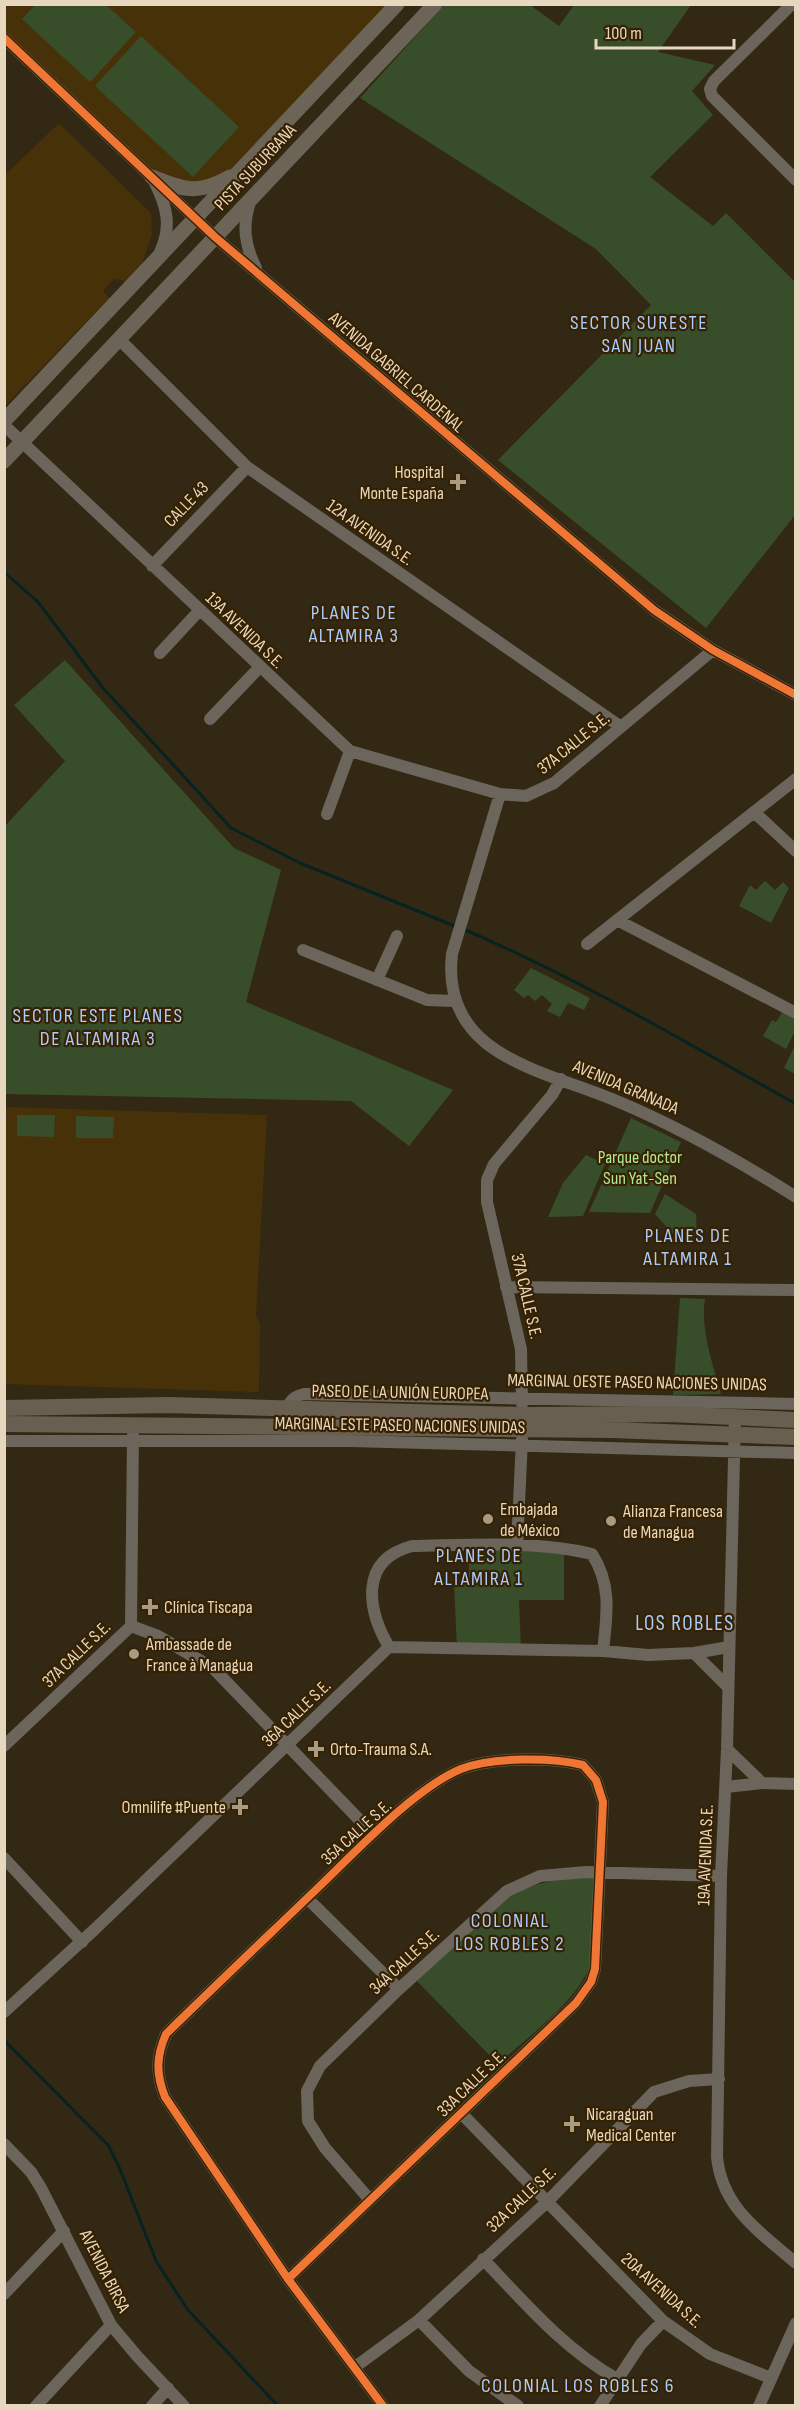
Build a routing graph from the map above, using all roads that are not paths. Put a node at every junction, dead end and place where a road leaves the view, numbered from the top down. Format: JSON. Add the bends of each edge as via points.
{"nodes":[{"id":1,"x":397,"y":4,"type":"edge"},
{"id":2,"x":435,"y":4,"type":"edge"},
{"id":3,"x":792,"y":7,"type":"edge"},
{"id":4,"x":4,"y":38,"type":"edge"},
{"id":5,"x":252,"y":160,"type":"junction"},
{"id":6,"x":152,"y":177,"type":"junction"},
{"id":7,"x":795,"y":180,"type":"edge"},
{"id":8,"x":249,"y":202,"type":"junction"},
{"id":9,"x":196,"y":219,"type":"junction"},
{"id":10,"x":215,"y":237,"type":"junction"},
{"id":11,"x":152,"y":266,"type":"junction"},
{"id":12,"x":257,"y":272,"type":"junction"},
{"id":13,"x":119,"y":339,"type":"junction"},
{"id":14,"x":4,"y":423,"type":"edge"},
{"id":15,"x":23,"y":441,"type":"junction"},
{"id":16,"x":4,"y":461,"type":"edge"},
{"id":17,"x":247,"y":467,"type":"junction"},
{"id":18,"x":152,"y":566,"type":"junction"},
{"id":19,"x":199,"y":611,"type":"junction"},
{"id":20,"x":713,"y":650,"type":"junction"},
{"id":21,"x":160,"y":653,"type":"dead end"},
{"id":22,"x":259,"y":668,"type":"junction"},
{"id":23,"x":795,"y":695,"type":"edge"},
{"id":24,"x":210,"y":719,"type":"dead end"},
{"id":25,"x":621,"y":727,"type":"junction"},
{"id":26,"x":350,"y":751,"type":"junction"},
{"id":27,"x":795,"y":779,"type":"edge"},
{"id":28,"x":500,"y":794,"type":"junction"},
{"id":29,"x":755,"y":813,"type":"junction"},
{"id":30,"x":327,"y":814,"type":"dead end"},
{"id":31,"x":795,"y":851,"type":"edge"},
{"id":32,"x":617,"y":920,"type":"junction"},
{"id":33,"x":397,"y":936,"type":"dead end"},
{"id":34,"x":587,"y":944,"type":"dead end"},
{"id":35,"x":303,"y":950,"type":"dead end"},
{"id":36,"x":377,"y":980,"type":"junction"},
{"id":37,"x":454,"y":1001,"type":"junction"},
{"id":38,"x":795,"y":1013,"type":"edge"},
{"id":39,"x":561,"y":1079,"type":"junction"},
{"id":40,"x":795,"y":1197,"type":"edge"},
{"id":41,"x":506,"y":1287,"type":"junction"},
{"id":42,"x":795,"y":1290,"type":"edge"},
{"id":43,"x":522,"y":1397,"type":"junction"},
{"id":44,"x":795,"y":1404,"type":"edge"},
{"id":45,"x":4,"y":1408,"type":"edge"},
{"id":46,"x":286,"y":1417,"type":"junction"},
{"id":47,"x":795,"y":1420,"type":"edge"},
{"id":48,"x":4,"y":1424,"type":"edge"},
{"id":49,"x":133,"y":1425,"type":"junction"},
{"id":50,"x":522,"y":1429,"type":"junction"},
{"id":51,"x":734,"y":1434,"type":"junction"},
{"id":52,"x":795,"y":1437,"type":"edge"},
{"id":53,"x":4,"y":1441,"type":"edge"},
{"id":54,"x":134,"y":1442,"type":"junction"},
{"id":55,"x":795,"y":1453,"type":"edge"},
{"id":56,"x":517,"y":1546,"type":"junction"},
{"id":57,"x":131,"y":1626,"type":"junction"},
{"id":58,"x":389,"y":1647,"type":"junction"},
{"id":59,"x":729,"y":1647,"type":"junction"},
{"id":60,"x":603,"y":1651,"type":"junction"},
{"id":61,"x":694,"y":1653,"type":"junction"},
{"id":62,"x":728,"y":1688,"type":"junction"},
{"id":63,"x":4,"y":1746,"type":"edge"},
{"id":64,"x":287,"y":1746,"type":"junction"},
{"id":65,"x":728,"y":1749,"type":"junction"},
{"id":66,"x":762,"y":1783,"type":"junction"},
{"id":67,"x":795,"y":1784,"type":"edge"},
{"id":68,"x":726,"y":1786,"type":"junction"},
{"id":69,"x":373,"y":1834,"type":"junction"},
{"id":70,"x":4,"y":1858,"type":"edge"},
{"id":71,"x":599,"y":1872,"type":"junction"},
{"id":72,"x":721,"y":1876,"type":"junction"},
{"id":73,"x":307,"y":1898,"type":"junction"},
{"id":74,"x":82,"y":1942,"type":"junction"},
{"id":75,"x":399,"y":1989,"type":"junction"},
{"id":76,"x":4,"y":2012,"type":"edge"},
{"id":77,"x":719,"y":2079,"type":"junction"},
{"id":78,"x":461,"y":2113,"type":"junction"},
{"id":79,"x":5,"y":2146,"type":"edge"},
{"id":80,"x":370,"y":2200,"type":"junction"},
{"id":81,"x":547,"y":2202,"type":"junction"},
{"id":82,"x":64,"y":2231,"type":"junction"},
{"id":83,"x":483,"y":2259,"type":"junction"},
{"id":84,"x":795,"y":2264,"type":"edge"},
{"id":85,"x":288,"y":2279,"type":"junction"},
{"id":86,"x":4,"y":2294,"type":"edge"},
{"id":87,"x":419,"y":2320,"type":"junction"},
{"id":88,"x":663,"y":2321,"type":"junction"},
{"id":89,"x":795,"y":2323,"type":"edge"},
{"id":90,"x":111,"y":2325,"type":"junction"},
{"id":91,"x":355,"y":2367,"type":"junction"},
{"id":92,"x":771,"y":2378,"type":"junction"},
{"id":93,"x":617,"y":2379,"type":"junction"},
{"id":94,"x":168,"y":2388,"type":"junction"},
{"id":95,"x":36,"y":2406,"type":"edge"},
{"id":96,"x":152,"y":2406,"type":"edge"},
{"id":97,"x":184,"y":2406,"type":"edge"},
{"id":98,"x":383,"y":2406,"type":"edge"},
{"id":99,"x":518,"y":2406,"type":"edge"},
{"id":100,"x":600,"y":2406,"type":"edge"},
{"id":101,"x":759,"y":2406,"type":"edge"}],
"edges":[{"from":1,"to":5,"type":"main road","name":"PISTA SUBURBANA"},
{"from":2,"to":8,"type":"main road","name":"PISTA SUBURBANA"},
{"from":3,"to":7,"type":"street","via":[[710,89],[712,96]]},
{"from":4,"to":6,"type":"street","name":"AVENIDA GABRIEL CARDENAL"},
{"from":5,"to":6,"type":"main road","via":[[231,176],[203,189],[182,188]]},
{"from":5,"to":9,"type":"main road","name":"PISTA SUBURBANA"},
{"from":6,"to":9,"type":"street","name":"AVENIDA GABRIEL CARDENAL"},
{"from":6,"to":11,"type":"street","via":[[166,208],[168,227],[164,245]]},
{"from":8,"to":10,"type":"main road","name":"PISTA SUBURBANA"},
{"from":8,"to":12,"type":"street","via":[[245,235]]},
{"from":9,"to":10,"type":"street","name":"AVENIDA GABRIEL CARDENAL"},
{"from":9,"to":11,"type":"main road","name":"PISTA SUBURBANA"},
{"from":10,"to":12,"type":"street","name":"AVENIDA GABRIEL CARDENAL"},
{"from":10,"to":13,"type":"main road","name":"PISTA SUBURBANA"},
{"from":11,"to":14,"type":"main road","name":"PISTA SUBURBANA"},
{"from":12,"to":20,"type":"street","name":"AVENIDA GABRIEL CARDENAL","via":[[662,616]]},
{"from":13,"to":15,"type":"main road","name":"PISTA SUBURBANA"},
{"from":13,"to":17,"type":"street","name":"12A AVENIDA S.E."},
{"from":14,"to":15,"type":"street","name":"13A AVENIDA S.E."},
{"from":15,"to":16,"type":"main road","name":"PISTA SUBURBANA"},
{"from":15,"to":18,"type":"street","name":"13A AVENIDA S.E."},
{"from":17,"to":18,"type":"street","name":"CALLE 43"},
{"from":17,"to":25,"type":"street","name":"12A AVENIDA S.E."},
{"from":18,"to":19,"type":"street","name":"13A AVENIDA S.E."},
{"from":19,"to":21,"type":"street"},
{"from":19,"to":22,"type":"street","name":"13A AVENIDA S.E."},
{"from":20,"to":23,"type":"street","name":"AVENIDA GABRIEL CARDENAL"},
{"from":20,"to":25,"type":"street","name":"37A CALLE S.E."},
{"from":22,"to":24,"type":"street"},
{"from":22,"to":26,"type":"street","name":"13A AVENIDA S.E."},
{"from":25,"to":28,"type":"street","name":"37A CALLE S.E.","via":[[540,792],[526,796]]},
{"from":26,"to":28,"type":"street","name":"13A AVENIDA S.E."},
{"from":26,"to":30,"type":"street"},
{"from":27,"to":29,"type":"street"},
{"from":28,"to":37,"type":"street","via":[[452,954],[449,977]]},
{"from":29,"to":31,"type":"street"},
{"from":29,"to":32,"type":"street"},
{"from":32,"to":34,"type":"street"},
{"from":32,"to":38,"type":"street"},
{"from":33,"to":36,"type":"street"},
{"from":35,"to":36,"type":"street"},
{"from":36,"to":37,"type":"street","via":[[427,1000]]},
{"from":37,"to":39,"type":"street","name":"AVENIDA GRANADA","via":[[485,1042],[504,1055]]},
{"from":39,"to":40,"type":"street","name":"AVENIDA GRANADA","via":[[685,1131]]},
{"from":39,"to":41,"type":"street","name":"37A CALLE S.E.","via":[[494,1164],[488,1180],[487,1202]]},
{"from":41,"to":42,"type":"street"},
{"from":41,"to":43,"type":"street","name":"37A CALLE S.E.","via":[[521,1349]]},
{"from":43,"to":44,"type":"street","name":"MARGINAL OESTE PASEO NACIONES UNIDAS"},
{"from":43,"to":46,"type":"street","name":"MARGINAL OESTE PASEO NACIONES UNIDAS","via":[[304,1394],[292,1399]]},
{"from":43,"to":50,"type":"street","name":"37A CALLE S.E."},
{"from":45,"to":46,"type":"highway","name":"PASEO DE LA UNIÓN EUROPEA","via":[[167,1405]]},
{"from":46,"to":49,"type":"highway","name":"PASEO DE LA UNIÓN EUROPEA"},
{"from":46,"to":50,"type":"highway","name":"PASEO DE LA UNIÓN EUROPEA"},
{"from":47,"to":51,"type":"highway","name":"PASEO DE LA UNIÓN EUROPEA"},
{"from":48,"to":49,"type":"highway","name":"PASEO DE LA UNIÓN EUROPEA"},
{"from":49,"to":54,"type":"street","name":"37A CALLE S.E."},
{"from":50,"to":51,"type":"highway","name":"PASEO DE LA UNIÓN EUROPEA"},
{"from":50,"to":54,"type":"street","name":"MARGINAL ESTE PASEO NACIONES UNIDAS","via":[[350,1441]]},
{"from":50,"to":56,"type":"street","name":"37A CALLE S.E."},
{"from":51,"to":52,"type":"highway","name":"PASEO DE LA UNIÓN EUROPEA"},
{"from":51,"to":55,"type":"street"},
{"from":51,"to":59,"type":"street","name":"19A AVENIDA S.E."},
{"from":53,"to":54,"type":"street","name":"MARGINAL ESTE PASEO NACIONES UNIDAS"},
{"from":54,"to":57,"type":"street","name":"37A CALLE S.E."},
{"from":56,"to":58,"type":"street","via":[[412,1546],[395,1550],[381,1562],[373,1578],[373,1610]]},
{"from":56,"to":60,"type":"street","via":[[562,1547],[592,1554],[603,1571],[607,1595]]},
{"from":57,"to":63,"type":"street","name":"37A CALLE S.E."},
{"from":57,"to":64,"type":"street","via":[[159,1636],[213,1668]]},
{"from":58,"to":60,"type":"street"},
{"from":58,"to":64,"type":"street","name":"36A CALLE S.E."},
{"from":59,"to":61,"type":"street"},
{"from":59,"to":62,"type":"street","name":"19A AVENIDA S.E."},
{"from":60,"to":61,"type":"street","via":[[648,1655]]},
{"from":61,"to":62,"type":"street"},
{"from":62,"to":65,"type":"street","name":"19A AVENIDA S.E."},
{"from":64,"to":69,"type":"street"},
{"from":64,"to":74,"type":"street","name":"36A CALLE S.E."},
{"from":65,"to":66,"type":"street"},
{"from":65,"to":68,"type":"street","name":"19A AVENIDA S.E."},
{"from":66,"to":67,"type":"street"},
{"from":66,"to":68,"type":"street"},
{"from":68,"to":72,"type":"street","name":"19A AVENIDA S.E."},
{"from":69,"to":71,"type":"street","name":"35A CALLE S.E.","via":[[439,1781],[462,1768],[503,1761],[573,1762],[583,1765],[601,1791]]},
{"from":69,"to":73,"type":"street","name":"35A CALLE S.E."},
{"from":70,"to":74,"type":"street"},
{"from":71,"to":72,"type":"street","name":"34A CALLE S.E."},
{"from":71,"to":75,"type":"street","name":"34A CALLE S.E.","via":[[540,1876],[507,1891]]},
{"from":71,"to":78,"type":"street","name":"33A CALLE S.E.","via":[[595,1970],[587,1989]]},
{"from":72,"to":77,"type":"street","name":"19A AVENIDA S.E."},
{"from":73,"to":75,"type":"street"},
{"from":73,"to":85,"type":"street","name":"35A CALLE S.E.","via":[[165,2034],[159,2049],[157,2077],[171,2105]]},
{"from":74,"to":76,"type":"street","name":"36A CALLE S.E."},
{"from":75,"to":80,"type":"street","name":"34A CALLE S.E.","via":[[320,2066],[307,2091],[308,2121]]},
{"from":77,"to":81,"type":"street","name":"32A CALLE S.E.","via":[[671,2085],[654,2092]]},
{"from":77,"to":84,"type":"street","name":"19A AVENIDA S.E.","via":[[717,2157],[727,2194],[740,2214]]},
{"from":78,"to":80,"type":"street","name":"33A CALLE S.E."},
{"from":78,"to":81,"type":"street","name":"20A AVENIDA S.E."},
{"from":79,"to":82,"type":"street","name":"AVENIDA BIRSA","via":[[31,2172]]},
{"from":80,"to":85,"type":"street","name":"33A CALLE S.E."},
{"from":81,"to":83,"type":"street","name":"32A CALLE S.E."},
{"from":81,"to":88,"type":"street","name":"20A AVENIDA S.E."},
{"from":82,"to":86,"type":"street"},
{"from":82,"to":90,"type":"street","name":"AVENIDA BIRSA"},
{"from":83,"to":87,"type":"street","name":"32A CALLE S.E."},
{"from":83,"to":93,"type":"street","via":[[559,2338]]},
{"from":85,"to":91,"type":"street"},
{"from":87,"to":91,"type":"street","name":"32A CALLE S.E."},
{"from":87,"to":99,"type":"street","via":[[469,2371]]},
{"from":88,"to":92,"type":"street","name":"20A AVENIDA S.E.","via":[[710,2354]]},
{"from":88,"to":93,"type":"street"},
{"from":89,"to":92,"type":"street"},
{"from":90,"to":94,"type":"street","name":"AVENIDA BIRSA"},
{"from":90,"to":95,"type":"street"},
{"from":91,"to":98,"type":"street"},
{"from":92,"to":101,"type":"street"},
{"from":93,"to":100,"type":"street"},
{"from":94,"to":96,"type":"street"},
{"from":94,"to":97,"type":"street","name":"AVENIDA BIRSA"}]}
